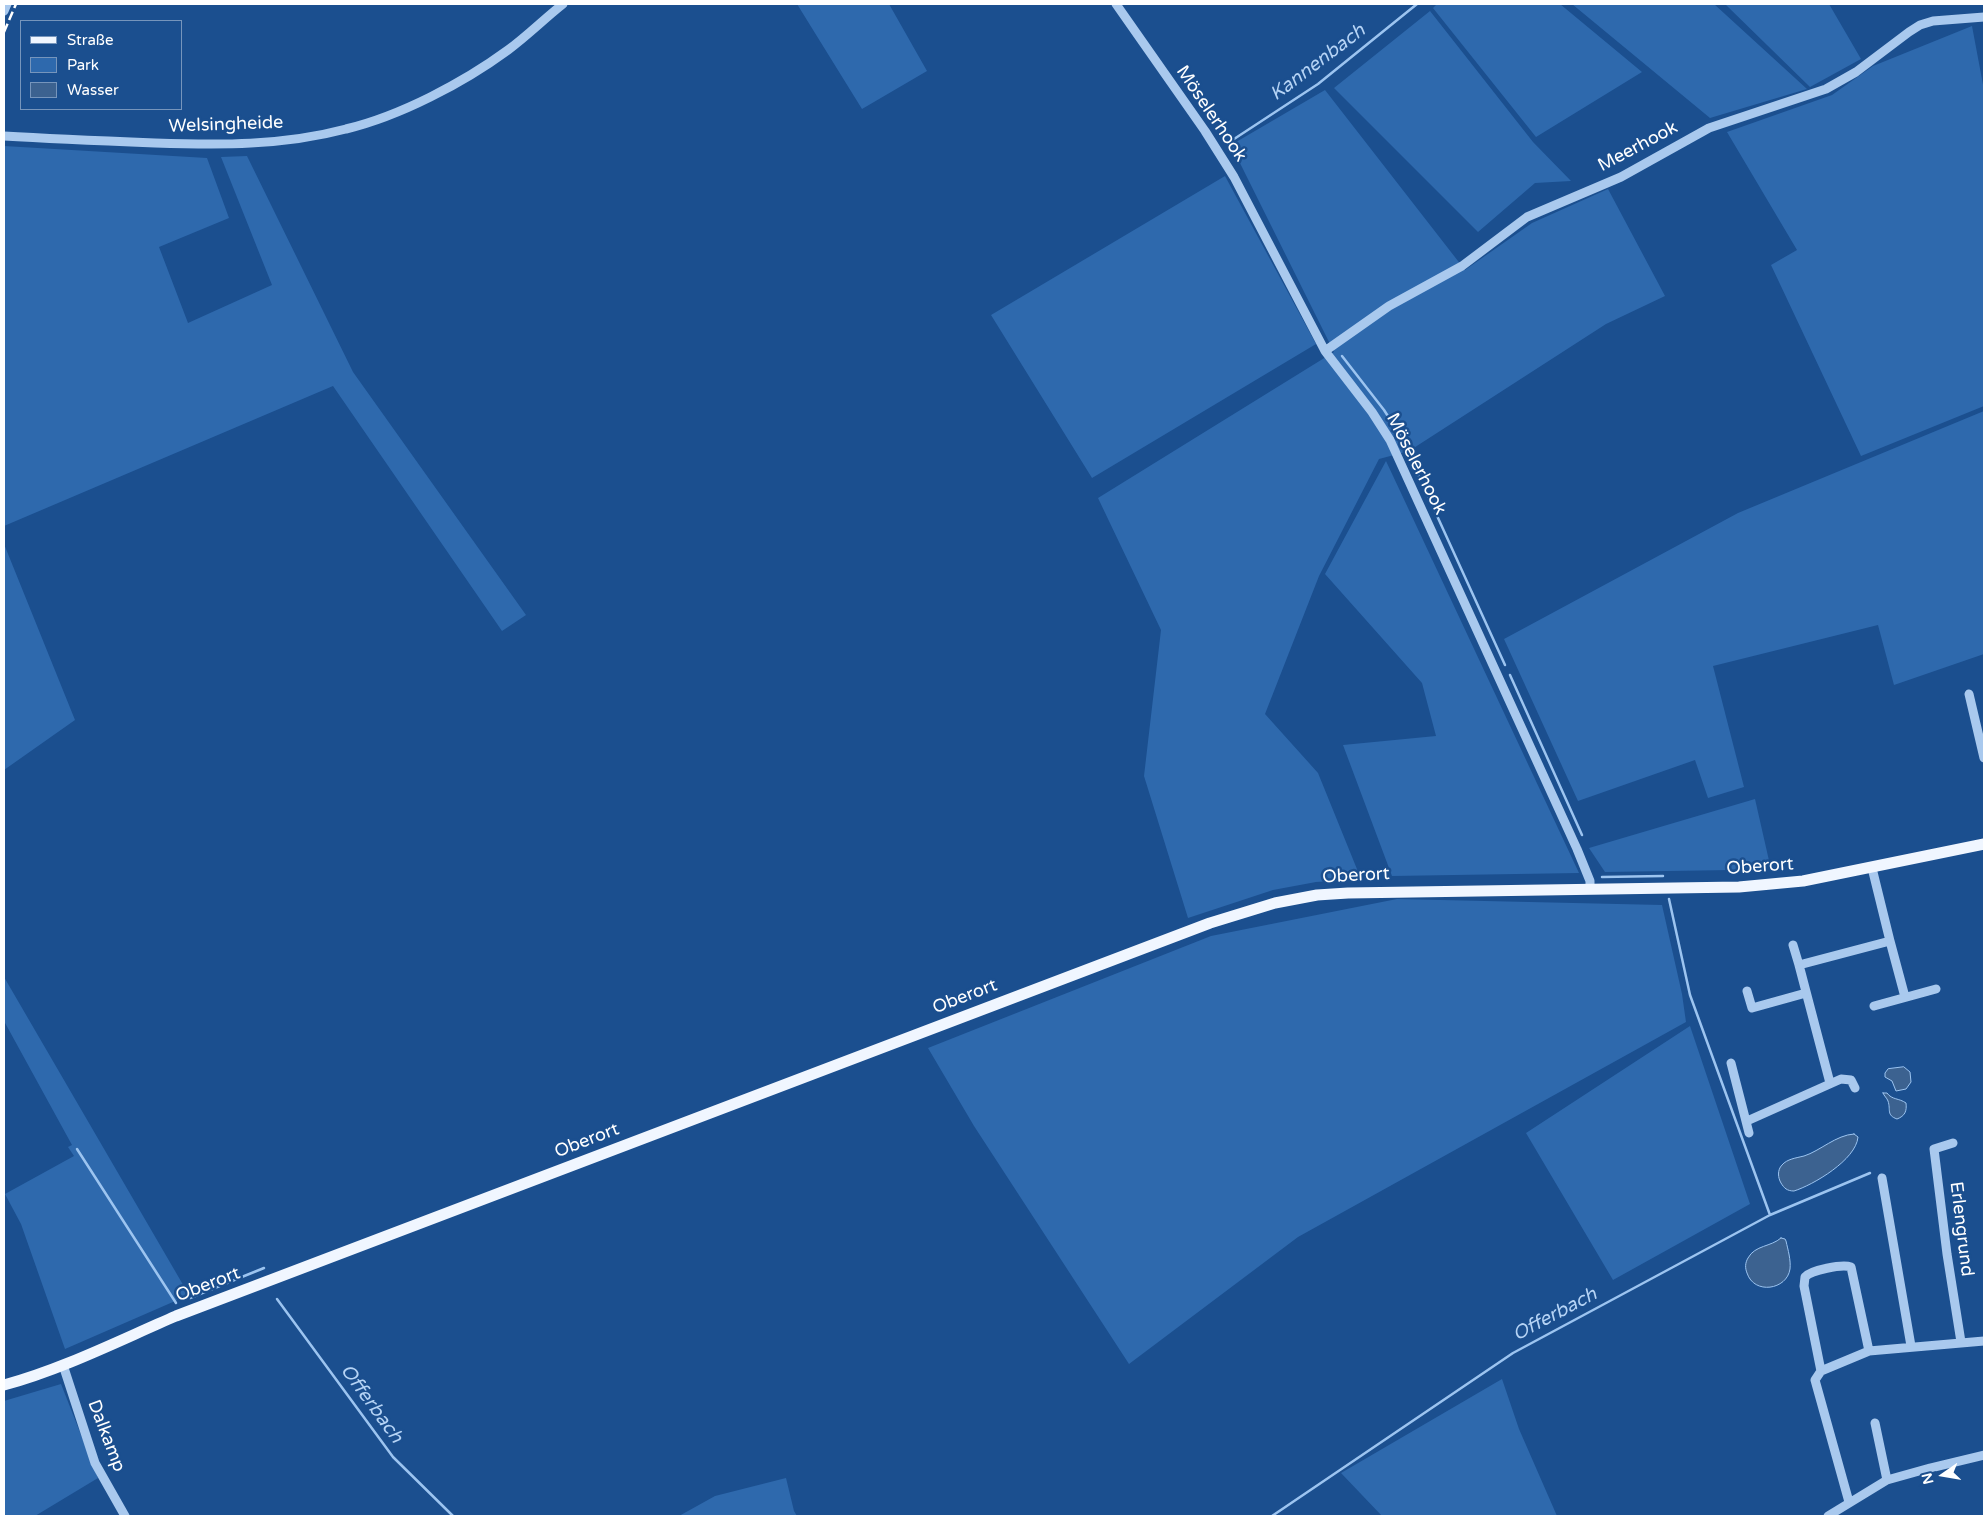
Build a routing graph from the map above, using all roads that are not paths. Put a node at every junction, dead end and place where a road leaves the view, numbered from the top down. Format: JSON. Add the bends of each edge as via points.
{"nodes":[{"id":1,"x":7,"y":4,"type":"edge"},
{"id":2,"x":562,"y":4,"type":"edge"},
{"id":3,"x":1116,"y":4,"type":"edge"},
{"id":4,"x":4,"y":11,"type":"edge"},
{"id":5,"x":1984,"y":17,"type":"edge"},
{"id":6,"x":4,"y":136,"type":"edge"},
{"id":7,"x":1324,"y":351,"type":"junction"},
{"id":8,"x":1969,"y":694,"type":"dead end"},
{"id":9,"x":1984,"y":758,"type":"edge"},
{"id":10,"x":1984,"y":844,"type":"edge"},
{"id":11,"x":1872,"y":868,"type":"junction"},
{"id":12,"x":1590,"y":889,"type":"junction"},
{"id":13,"x":1890,"y":941,"type":"junction"},
{"id":14,"x":1793,"y":945,"type":"dead end"},
{"id":15,"x":1799,"y":965,"type":"junction"},
{"id":16,"x":1936,"y":989,"type":"dead end"},
{"id":17,"x":1747,"y":991,"type":"dead end"},
{"id":18,"x":1806,"y":993,"type":"junction"},
{"id":19,"x":1905,"y":998,"type":"junction"},
{"id":20,"x":1874,"y":1006,"type":"dead end"},
{"id":21,"x":1731,"y":1063,"type":"dead end"},
{"id":22,"x":1830,"y":1083,"type":"junction"},
{"id":23,"x":1855,"y":1088,"type":"dead end"},
{"id":24,"x":1747,"y":1121,"type":"junction"},
{"id":25,"x":1749,"y":1133,"type":"dead end"},
{"id":26,"x":1953,"y":1143,"type":"dead end"},
{"id":27,"x":1882,"y":1178,"type":"dead end"},
{"id":28,"x":1984,"y":1341,"type":"edge"},
{"id":29,"x":1961,"y":1342,"type":"junction"},
{"id":30,"x":1911,"y":1346,"type":"junction"},
{"id":31,"x":1869,"y":1351,"type":"junction"},
{"id":32,"x":63,"y":1365,"type":"junction"},
{"id":33,"x":1821,"y":1371,"type":"junction"},
{"id":34,"x":4,"y":1385,"type":"edge"},
{"id":35,"x":1875,"y":1424,"type":"dead end"},
{"id":36,"x":1984,"y":1455,"type":"edge"},
{"id":37,"x":1888,"y":1480,"type":"junction"},
{"id":38,"x":1845,"y":1509,"type":"edge"},
{"id":39,"x":125,"y":1516,"type":"edge"},
{"id":40,"x":1828,"y":1516,"type":"edge"}],
"edges":[{"from":1,"to":4,"type":"street"},
{"from":2,"to":6,"type":"street","name":"Welsingheide","via":[[506,51],[460,80],[430,97],[347,129],[243,145]]},
{"from":3,"to":7,"type":"street","name":"Möselerhook","via":[[1234,177]]},
{"from":5,"to":7,"type":"street","name":"Meerhook","via":[[1920,25],[1856,72],[1826,89],[1709,128],[1620,177],[1527,217],[1462,266],[1389,306]]},
{"from":7,"to":12,"type":"street","name":"Möselerhook","via":[[1390,440],[1577,849]]},
{"from":8,"to":9,"type":"street"},
{"from":10,"to":11,"type":"main road","name":"Oberort"},
{"from":11,"to":12,"type":"main road","name":"Oberort","via":[[1758,887]]},
{"from":11,"to":13,"type":"street"},
{"from":12,"to":32,"type":"main road","name":"Oberort","via":[[1317,895],[1243,912],[186,1312]]},
{"from":13,"to":15,"type":"street"},
{"from":13,"to":19,"type":"street"},
{"from":14,"to":15,"type":"street"},
{"from":15,"to":18,"type":"street"},
{"from":16,"to":19,"type":"street"},
{"from":17,"to":18,"type":"street","via":[[1752,1008]]},
{"from":18,"to":22,"type":"street"},
{"from":19,"to":20,"type":"street"},
{"from":21,"to":24,"type":"street"},
{"from":22,"to":23,"type":"street","via":[[1847,1079]]},
{"from":22,"to":24,"type":"street"},
{"from":24,"to":25,"type":"street"},
{"from":26,"to":29,"type":"street","name":"Erlengrund","via":[[1934,1149]]},
{"from":27,"to":30,"type":"street"},
{"from":28,"to":29,"type":"street"},
{"from":29,"to":30,"type":"street"},
{"from":30,"to":31,"type":"street"},
{"from":31,"to":33,"type":"street"},
{"from":31,"to":33,"type":"street","via":[[1851,1267],[1809,1272],[1804,1286]]},
{"from":32,"to":34,"type":"main road","name":"Oberort"},
{"from":32,"to":39,"type":"street","name":"Dalkamp","via":[[95,1463]]},
{"from":33,"to":38,"type":"street","via":[[1815,1380]]},
{"from":35,"to":37,"type":"street"},
{"from":36,"to":37,"type":"street"},
{"from":37,"to":38,"type":"street"},
{"from":38,"to":40,"type":"street"}]}
